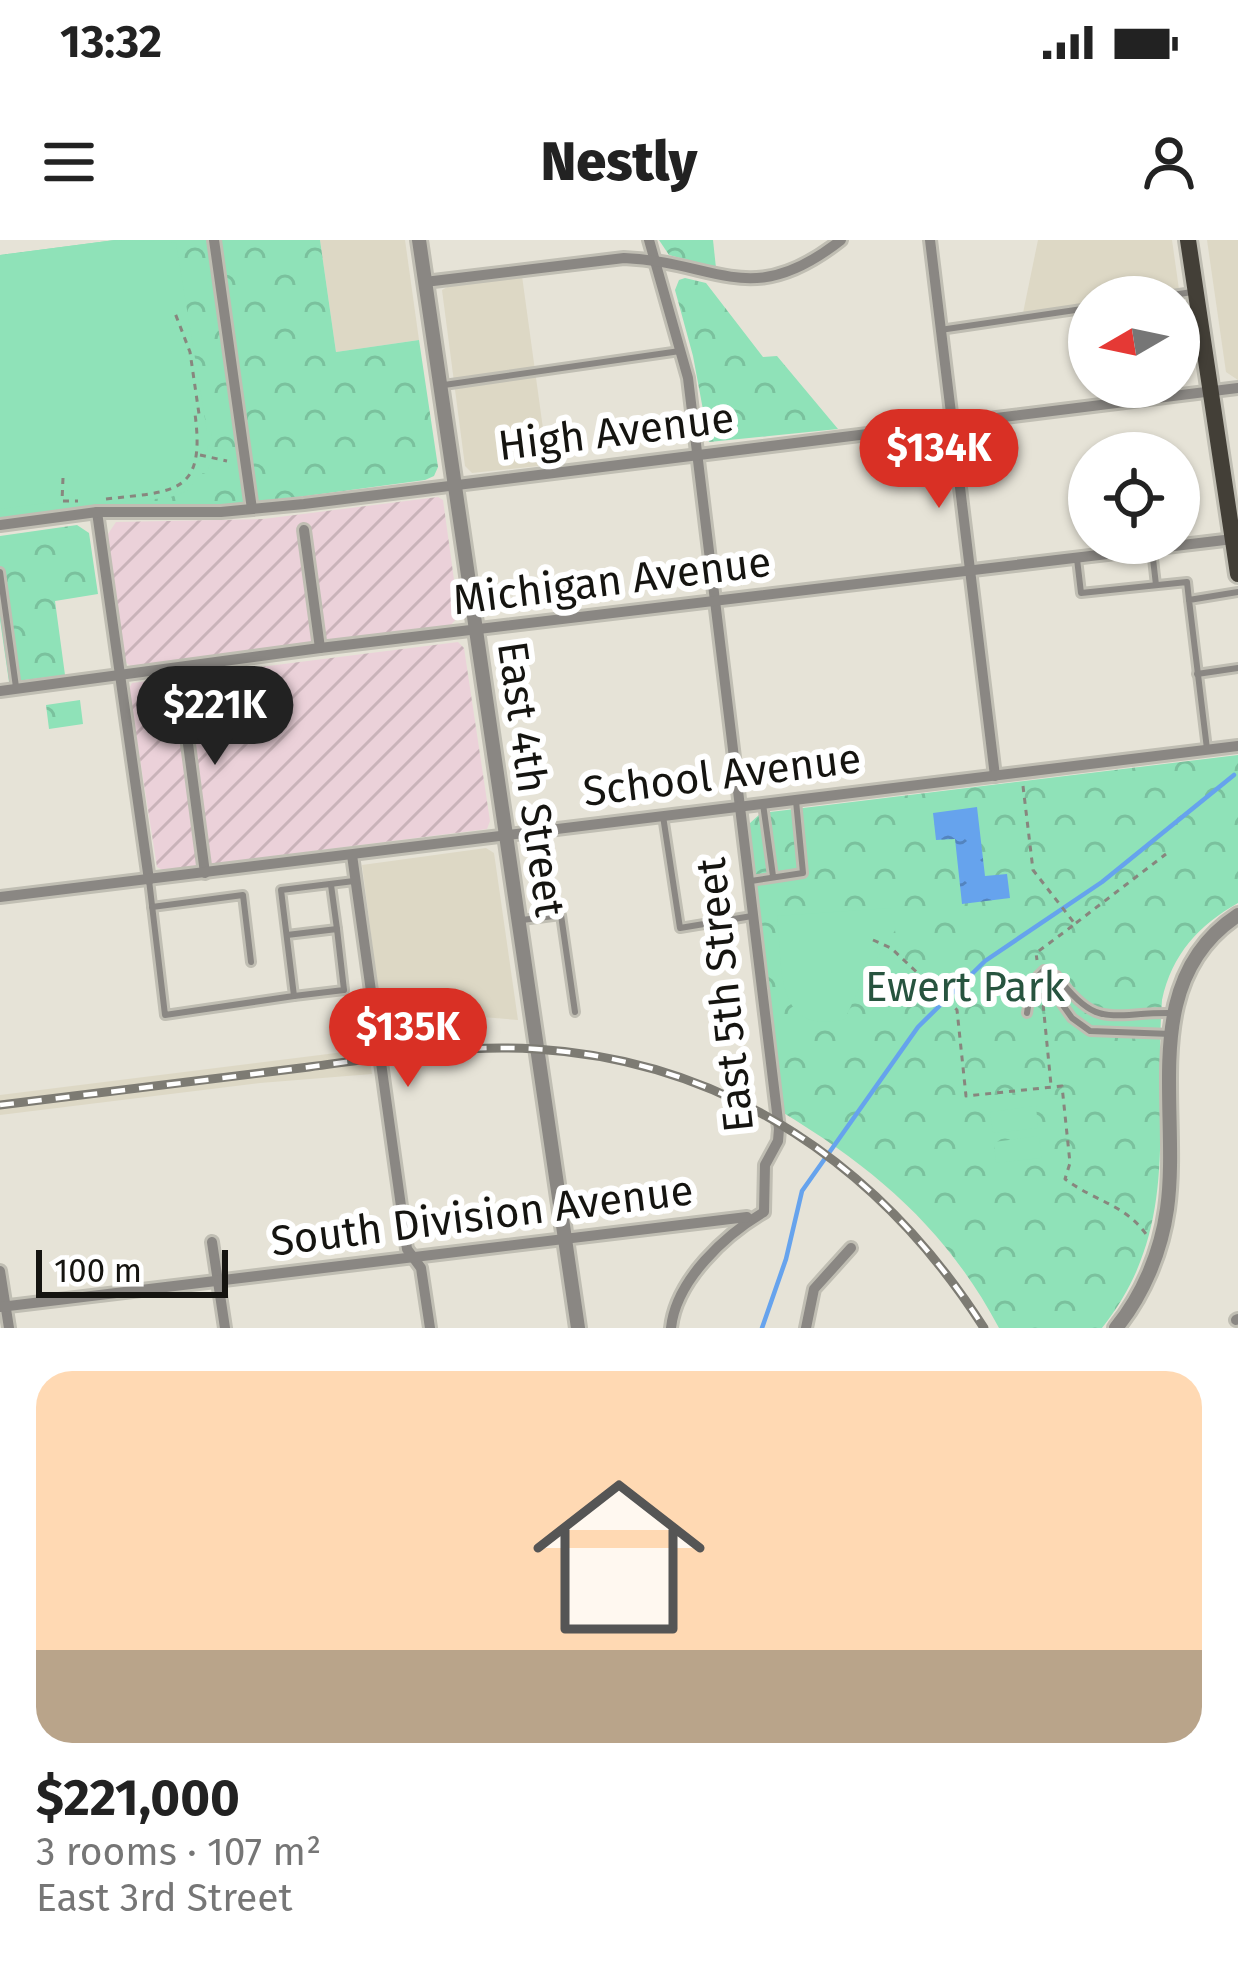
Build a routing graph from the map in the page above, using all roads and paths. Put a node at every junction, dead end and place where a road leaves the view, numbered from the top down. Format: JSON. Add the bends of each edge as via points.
{"nodes":[{"id":1,"x":214,"y":240,"type":"edge"},
{"id":2,"x":419,"y":240,"type":"edge"},
{"id":3,"x":649,"y":240,"type":"edge"},
{"id":4,"x":841,"y":240,"type":"edge"},
{"id":5,"x":930,"y":240,"type":"edge"},
{"id":6,"x":1188,"y":240,"type":"edge"},
{"id":7,"x":656,"y":261,"type":"junction"},
{"id":8,"x":1194,"y":276,"type":"edge"},
{"id":9,"x":425,"y":281,"type":"junction"},
{"id":10,"x":1068,"y":311,"type":"edge"},
{"id":11,"x":176,"y":313,"type":"dead end"},
{"id":12,"x":1200,"y":322,"type":"edge"},
{"id":13,"x":940,"y":330,"type":"junction"},
{"id":14,"x":682,"y":351,"type":"junction"},
{"id":15,"x":440,"y":385,"type":"junction"},
{"id":16,"x":1238,"y":388,"type":"edge"},
{"id":17,"x":1209,"y":391,"type":"junction"},
{"id":18,"x":952,"y":424,"type":"junction"},
{"id":19,"x":198,"y":455,"type":"junction"},
{"id":20,"x":697,"y":455,"type":"junction"},
{"id":21,"x":227,"y":461,"type":"dead end"},
{"id":22,"x":63,"y":478,"type":"dead end"},
{"id":23,"x":455,"y":484,"type":"junction"},
{"id":24,"x":105,"y":499,"type":"dead end"},
{"id":25,"x":84,"y":502,"type":"dead end"},
{"id":26,"x":252,"y":509,"type":"junction"},
{"id":27,"x":97,"y":512,"type":"junction"},
{"id":28,"x":0,"y":525,"type":"edge"},
{"id":29,"x":304,"y":530,"type":"dead end"},
{"id":30,"x":1233,"y":539,"type":"junction"},
{"id":31,"x":1200,"y":543,"type":"edge"},
{"id":32,"x":1068,"y":559,"type":"edge"},
{"id":33,"x":1077,"y":564,"type":"edge"},
{"id":34,"x":1154,"y":564,"type":"edge"},
{"id":35,"x":969,"y":571,"type":"junction"},
{"id":36,"x":0,"y":572,"type":"edge"},
{"id":37,"x":1238,"y":572,"type":"edge"},
{"id":38,"x":1156,"y":585,"type":"junction"},
{"id":39,"x":1238,"y":592,"type":"edge"},
{"id":40,"x":1189,"y":600,"type":"junction"},
{"id":41,"x":713,"y":602,"type":"junction"},
{"id":42,"x":476,"y":631,"type":"junction"},
{"id":43,"x":320,"y":648,"type":"junction"},
{"id":44,"x":178,"y":668,"type":"junction"},
{"id":45,"x":1238,"y":668,"type":"edge"},
{"id":46,"x":1197,"y":674,"type":"junction"},
{"id":47,"x":119,"y":677,"type":"junction"},
{"id":48,"x":16,"y":689,"type":"junction"},
{"id":49,"x":0,"y":691,"type":"edge"},
{"id":50,"x":1238,"y":746,"type":"edge"},
{"id":51,"x":1207,"y":749,"type":"junction"},
{"id":52,"x":995,"y":776,"type":"junction"},
{"id":53,"x":1023,"y":786,"type":"dead end"},
{"id":54,"x":795,"y":799,"type":"junction"},
{"id":55,"x":764,"y":804,"type":"junction"},
{"id":56,"x":738,"y":807,"type":"junction"},
{"id":57,"x":663,"y":816,"type":"junction"},
{"id":58,"x":506,"y":835,"type":"junction"},
{"id":59,"x":770,"y":850,"type":"junction"},
{"id":60,"x":744,"y":854,"type":"junction"},
{"id":61,"x":1166,"y":854,"type":"dead end"},
{"id":62,"x":352,"y":855,"type":"junction"},
{"id":63,"x":206,"y":873,"type":"junction"},
{"id":64,"x":773,"y":876,"type":"junction"},
{"id":65,"x":149,"y":880,"type":"junction"},
{"id":66,"x":356,"y":881,"type":"junction"},
{"id":67,"x":747,"y":881,"type":"junction"},
{"id":68,"x":331,"y":884,"type":"junction"},
{"id":69,"x":0,"y":897,"type":"edge"},
{"id":70,"x":152,"y":907,"type":"junction"},
{"id":71,"x":752,"y":916,"type":"junction"},
{"id":72,"x":1238,"y":916,"type":"edge"},
{"id":73,"x":518,"y":921,"type":"junction"},
{"id":74,"x":1075,"y":924,"type":"junction"},
{"id":75,"x":337,"y":929,"type":"junction"},
{"id":76,"x":286,"y":935,"type":"junction"},
{"id":77,"x":873,"y":940,"type":"dead end"},
{"id":78,"x":251,"y":962,"type":"dead end"},
{"id":79,"x":1044,"y":974,"type":"junction"},
{"id":80,"x":1042,"y":990,"type":"dead end"},
{"id":81,"x":294,"y":996,"type":"junction"},
{"id":82,"x":1073,"y":998,"type":"junction"},
{"id":83,"x":1063,"y":1006,"type":"junction"},
{"id":84,"x":574,"y":1012,"type":"dead end"},
{"id":85,"x":1027,"y":1013,"type":"dead end"},
{"id":86,"x":1172,"y":1013,"type":"junction"},
{"id":87,"x":1171,"y":1034,"type":"junction"},
{"id":88,"x":1051,"y":1087,"type":"junction"},
{"id":89,"x":758,"y":1216,"type":"junction"},
{"id":90,"x":1148,"y":1234,"type":"dead end"},
{"id":91,"x":564,"y":1239,"type":"junction"},
{"id":92,"x":212,"y":1242,"type":"dead end"},
{"id":93,"x":851,"y":1248,"type":"dead end"},
{"id":94,"x":413,"y":1257,"type":"junction"},
{"id":95,"x":0,"y":1271,"type":"edge"},
{"id":96,"x":218,"y":1281,"type":"junction"},
{"id":97,"x":3,"y":1306,"type":"edge"},
{"id":98,"x":9,"y":1328,"type":"edge"},
{"id":99,"x":225,"y":1328,"type":"edge"},
{"id":100,"x":430,"y":1328,"type":"edge"},
{"id":101,"x":578,"y":1328,"type":"edge"},
{"id":102,"x":670,"y":1328,"type":"edge"},
{"id":103,"x":806,"y":1328,"type":"edge"},
{"id":104,"x":1116,"y":1328,"type":"edge"}],
"edges":[{"from":1,"to":26,"type":"street"},
{"from":2,"to":9,"type":"street","name":"East 4th Street"},
{"from":3,"to":7,"type":"street","name":"East 5th Street"},
{"from":4,"to":7,"type":"street","via":[[786,273],[752,280]]},
{"from":5,"to":13,"type":"street"},
{"from":6,"to":8,"type":"main road"},
{"from":7,"to":9,"type":"street","via":[[611,258]]},
{"from":7,"to":14,"type":"street","name":"East 5th Street"},
{"from":9,"to":15,"type":"street","name":"East 4th Street"},
{"from":10,"to":13,"type":"lane"},
{"from":11,"to":19,"type":"path","via":[[190,352]]},
{"from":12,"to":17,"type":"main road"},
{"from":13,"to":18,"type":"street"},
{"from":14,"to":15,"type":"lane"},
{"from":14,"to":20,"type":"street","name":"East 5th Street"},
{"from":15,"to":23,"type":"street","name":"East 4th Street"},
{"from":16,"to":17,"type":"street","name":"High Avenue"},
{"from":17,"to":18,"type":"street","name":"High Avenue"},
{"from":17,"to":30,"type":"main road"},
{"from":18,"to":20,"type":"street","name":"High Avenue"},
{"from":18,"to":35,"type":"street"},
{"from":19,"to":21,"type":"path"},
{"from":19,"to":24,"type":"path","via":[[177,487]]},
{"from":20,"to":23,"type":"street","name":"High Avenue"},
{"from":20,"to":41,"type":"street","name":"East 5th Street"},
{"from":22,"to":25,"type":"path","via":[[62,501]]},
{"from":23,"to":26,"type":"street","name":"High Avenue"},
{"from":23,"to":42,"type":"street","name":"East 4th Street"},
{"from":26,"to":27,"type":"street","name":"High Avenue"},
{"from":27,"to":28,"type":"street","name":"High Avenue"},
{"from":27,"to":47,"type":"street"},
{"from":29,"to":43,"type":"street"},
{"from":30,"to":31,"type":"street","name":"Michigan Avenue"},
{"from":30,"to":37,"type":"main road"},
{"from":32,"to":35,"type":"street","name":"Michigan Avenue"},
{"from":33,"to":38,"type":"lane","via":[[1082,593]]},
{"from":34,"to":38,"type":"lane"},
{"from":35,"to":41,"type":"street","name":"Michigan Avenue"},
{"from":35,"to":52,"type":"street"},
{"from":36,"to":48,"type":"lane"},
{"from":38,"to":40,"type":"lane","via":[[1186,582]]},
{"from":39,"to":40,"type":"lane"},
{"from":40,"to":46,"type":"lane"},
{"from":41,"to":42,"type":"street","name":"Michigan Avenue"},
{"from":41,"to":56,"type":"street","name":"East 5th Street"},
{"from":42,"to":43,"type":"street","name":"Michigan Avenue"},
{"from":42,"to":58,"type":"street","name":"East 4th Street"},
{"from":43,"to":44,"type":"street","name":"Michigan Avenue"},
{"from":44,"to":47,"type":"street","name":"Michigan Avenue"},
{"from":44,"to":63,"type":"street"},
{"from":45,"to":46,"type":"lane"},
{"from":46,"to":51,"type":"lane"},
{"from":47,"to":48,"type":"street","name":"Michigan Avenue"},
{"from":47,"to":65,"type":"street"},
{"from":48,"to":49,"type":"street","name":"Michigan Avenue"},
{"from":50,"to":51,"type":"street","name":"School Avenue"},
{"from":51,"to":52,"type":"street","name":"School Avenue"},
{"from":52,"to":54,"type":"street","name":"School Avenue"},
{"from":53,"to":74,"type":"path","via":[[1034,870]]},
{"from":54,"to":55,"type":"street","name":"School Avenue"},
{"from":54,"to":64,"type":"lane","via":[[803,873]]},
{"from":55,"to":56,"type":"street","name":"School Avenue"},
{"from":55,"to":59,"type":"lane"},
{"from":56,"to":57,"type":"street","name":"School Avenue"},
{"from":56,"to":60,"type":"street","name":"East 5th Street"},
{"from":57,"to":58,"type":"street","name":"School Avenue"},
{"from":57,"to":71,"type":"lane","via":[[680,928]]},
{"from":58,"to":62,"type":"street","name":"School Avenue"},
{"from":58,"to":73,"type":"street","name":"East 4th Street"},
{"from":59,"to":60,"type":"lane"},
{"from":59,"to":64,"type":"lane"},
{"from":60,"to":67,"type":"street","name":"East 5th Street"},
{"from":61,"to":74,"type":"path"},
{"from":62,"to":63,"type":"street","name":"School Avenue"},
{"from":62,"to":66,"type":"street"},
{"from":63,"to":65,"type":"street","name":"School Avenue"},
{"from":64,"to":67,"type":"lane"},
{"from":65,"to":69,"type":"street","name":"School Avenue"},
{"from":65,"to":70,"type":"lane"},
{"from":66,"to":68,"type":"lane"},
{"from":66,"to":94,"type":"street"},
{"from":67,"to":71,"type":"street","name":"East 5th Street"},
{"from":68,"to":75,"type":"lane"},
{"from":68,"to":76,"type":"lane","via":[[281,890]]},
{"from":70,"to":78,"type":"lane","via":[[243,895]]},
{"from":70,"to":81,"type":"lane","via":[[165,1015]]},
{"from":71,"to":89,"type":"street","name":"East 5th Street","via":[[779,1129]]},
{"from":72,"to":86,"type":"street","via":[[1200,949]]},
{"from":73,"to":84,"type":"lane","via":[[561,915]]},
{"from":73,"to":91,"type":"street","name":"East 4th Street"},
{"from":74,"to":79,"type":"path","via":[[1036,952]]},
{"from":75,"to":76,"type":"lane"},
{"from":75,"to":81,"type":"lane","via":[[344,990]]},
{"from":76,"to":81,"type":"lane"},
{"from":77,"to":88,"type":"path","via":[[955,1008],[966,1096]]},
{"from":79,"to":82,"type":"lane","via":[[1057,976]]},
{"from":79,"to":83,"type":"lane"},
{"from":79,"to":85,"type":"lane","via":[[1032,982]]},
{"from":80,"to":88,"type":"path"},
{"from":82,"to":83,"type":"lane"},
{"from":82,"to":86,"type":"lane","via":[[1100,1015]]},
{"from":83,"to":87,"type":"lane","via":[[1090,1031]]},
{"from":86,"to":87,"type":"street"},
{"from":87,"to":104,"type":"street","via":[[1167,1209],[1146,1280]]},
{"from":88,"to":90,"type":"path","via":[[1062,1086],[1065,1179],[1125,1209]]},
{"from":89,"to":91,"type":"street","name":"South Division Avenue"},
{"from":89,"to":102,"type":"street","via":[[693,1277]]},
{"from":91,"to":94,"type":"street","name":"South Division Avenue"},
{"from":91,"to":101,"type":"street","name":"East 4th Street"},
{"from":92,"to":96,"type":"street"},
{"from":93,"to":103,"type":"street","via":[[814,1289]]},
{"from":94,"to":96,"type":"street","name":"South Division Avenue"},
{"from":94,"to":100,"type":"street"},
{"from":95,"to":97,"type":"street"},
{"from":96,"to":97,"type":"street","name":"South Division Avenue"},
{"from":96,"to":99,"type":"street"},
{"from":97,"to":98,"type":"street"}]}
